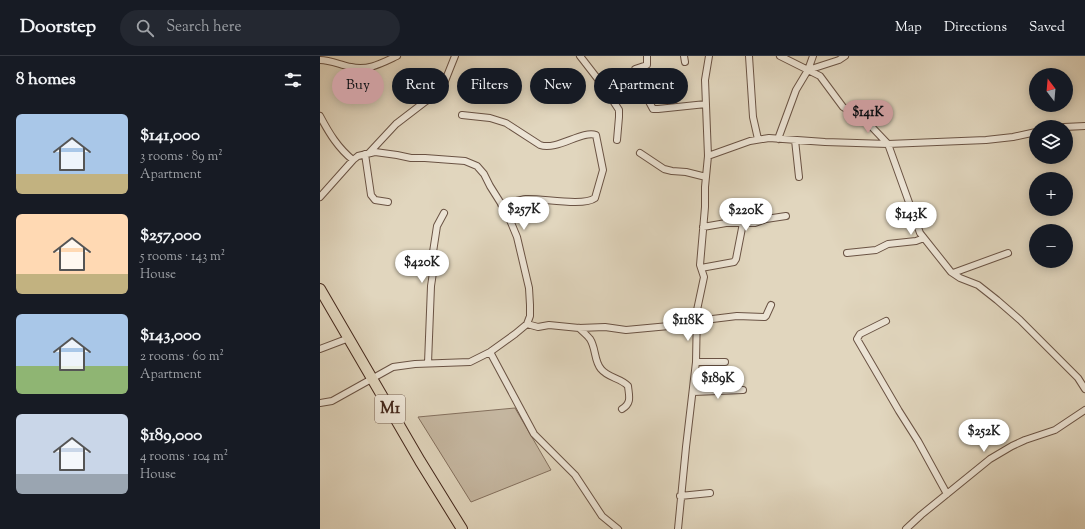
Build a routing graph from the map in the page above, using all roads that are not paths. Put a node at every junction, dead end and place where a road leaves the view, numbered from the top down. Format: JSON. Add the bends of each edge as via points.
{"nodes":[{"id":1,"x":397,"y":56,"type":"edge"},
{"id":2,"x":455,"y":56,"type":"edge"},
{"id":3,"x":580,"y":56,"type":"edge"},
{"id":4,"x":648,"y":56,"type":"edge"},
{"id":5,"x":709,"y":56,"type":"edge"},
{"id":6,"x":749,"y":56,"type":"edge"},
{"id":7,"x":780,"y":56,"type":"edge"},
{"id":8,"x":813,"y":56,"type":"edge"},
{"id":9,"x":846,"y":56,"type":"edge"},
{"id":10,"x":320,"y":60,"type":"edge"},
{"id":11,"x":638,"y":68,"type":"edge"},
{"id":12,"x":808,"y":70,"type":"junction"},
{"id":13,"x":650,"y":104,"type":"edge"},
{"id":14,"x":706,"y":104,"type":"junction"},
{"id":15,"x":462,"y":115,"type":"dead end"},
{"id":16,"x":320,"y":116,"type":"edge"},
{"id":17,"x":1085,"y":126,"type":"edge"},
{"id":18,"x":1073,"y":127,"type":"edge"},
{"id":19,"x":1029,"y":134,"type":"edge"},
{"id":20,"x":758,"y":139,"type":"junction"},
{"id":21,"x":778,"y":139,"type":"junction"},
{"id":22,"x":617,"y":140,"type":"dead end"},
{"id":23,"x":795,"y":140,"type":"junction"},
{"id":24,"x":888,"y":144,"type":"junction"},
{"id":25,"x":367,"y":153,"type":"junction"},
{"id":26,"x":640,"y":154,"type":"dead end"},
{"id":27,"x":708,"y":156,"type":"junction"},
{"id":28,"x":353,"y":160,"type":"junction"},
{"id":29,"x":706,"y":177,"type":"junction"},
{"id":30,"x":799,"y":177,"type":"dead end"},
{"id":31,"x":320,"y":197,"type":"edge"},
{"id":32,"x":388,"y":202,"type":"dead end"},
{"id":33,"x":501,"y":204,"type":"junction"},
{"id":34,"x":444,"y":213,"type":"dead end"},
{"id":35,"x":786,"y":216,"type":"dead end"},
{"id":36,"x":743,"y":223,"type":"junction"},
{"id":37,"x":703,"y":227,"type":"junction"},
{"id":38,"x":924,"y":238,"type":"junction"},
{"id":39,"x":847,"y":253,"type":"dead end"},
{"id":40,"x":1008,"y":253,"type":"dead end"},
{"id":41,"x":701,"y":268,"type":"junction"},
{"id":42,"x":953,"y":273,"type":"junction"},
{"id":43,"x":320,"y":289,"type":"edge"},
{"id":44,"x":771,"y":305,"type":"dead end"},
{"id":45,"x":696,"y":321,"type":"junction"},
{"id":46,"x":886,"y":321,"type":"dead end"},
{"id":47,"x":527,"y":324,"type":"junction"},
{"id":48,"x":579,"y":328,"type":"junction"},
{"id":49,"x":348,"y":338,"type":"junction"},
{"id":50,"x":320,"y":349,"type":"edge"},
{"id":51,"x":490,"y":352,"type":"junction"},
{"id":52,"x":696,"y":362,"type":"junction"},
{"id":53,"x":725,"y":362,"type":"dead end"},
{"id":54,"x":428,"y":363,"type":"junction"},
{"id":55,"x":373,"y":379,"type":"junction"},
{"id":56,"x":1085,"y":388,"type":"edge"},
{"id":57,"x":743,"y":390,"type":"dead end"},
{"id":58,"x":693,"y":392,"type":"junction"},
{"id":59,"x":320,"y":403,"type":"edge"},
{"id":60,"x":622,"y":409,"type":"dead end"},
{"id":61,"x":1085,"y":410,"type":"edge"},
{"id":62,"x":710,"y":493,"type":"dead end"},
{"id":63,"x":947,"y":494,"type":"junction"},
{"id":64,"x":680,"y":496,"type":"junction"},
{"id":65,"x":462,"y":529,"type":"edge"},
{"id":66,"x":618,"y":529,"type":"edge"},
{"id":67,"x":678,"y":529,"type":"edge"},
{"id":68,"x":906,"y":529,"type":"edge"}],
"edges":[{"from":1,"to":10,"type":"street","via":[[375,66],[362,68]]},
{"from":2,"to":25,"type":"street","via":[[439,96],[426,101],[396,124]]},
{"from":3,"to":22,"type":"street","via":[[618,110]]},
{"from":4,"to":11,"type":"street","via":[[647,65]]},
{"from":5,"to":14,"type":"street","via":[[705,80]]},
{"from":6,"to":20,"type":"street","via":[[753,117]]},
{"from":7,"to":12,"type":"street"},
{"from":8,"to":12,"type":"street"},
{"from":9,"to":12,"type":"street"},
{"from":12,"to":21,"type":"street","via":[[796,90]]},
{"from":12,"to":24,"type":"street","via":[[820,76],[838,102],[869,124]]},
{"from":13,"to":14,"type":"street","via":[[653,109],[658,110]]},
{"from":14,"to":27,"type":"street"},
{"from":15,"to":33,"type":"street","via":[[490,118],[506,123],[545,147],[591,134],[596,136],[602,170],[592,201],[526,199]]},
{"from":16,"to":28,"type":"street","via":[[336,143]]},
{"from":17,"to":18,"type":"street"},
{"from":19,"to":24,"type":"street","via":[[986,140]]},
{"from":20,"to":21,"type":"street"},
{"from":20,"to":27,"type":"street"},
{"from":21,"to":23,"type":"street"},
{"from":23,"to":24,"type":"street"},
{"from":23,"to":30,"type":"street"},
{"from":24,"to":38,"type":"street","via":[[917,229]]},
{"from":25,"to":28,"type":"street"},
{"from":25,"to":32,"type":"street","via":[[371,195],[375,200]]},
{"from":25,"to":33,"type":"street","via":[[384,152],[411,158],[457,160],[478,166]]},
{"from":26,"to":29,"type":"street","via":[[664,169],[680,170]]},
{"from":27,"to":29,"type":"street"},
{"from":28,"to":31,"type":"street"},
{"from":29,"to":37,"type":"street"},
{"from":33,"to":47,"type":"street","via":[[517,237],[529,288],[530,316]]},
{"from":34,"to":54,"type":"street","via":[[436,226],[433,252]]},
{"from":35,"to":36,"type":"street"},
{"from":36,"to":37,"type":"street"},
{"from":36,"to":41,"type":"street","via":[[734,262]]},
{"from":37,"to":41,"type":"street"},
{"from":38,"to":39,"type":"street","via":[[888,244],[876,250]]},
{"from":38,"to":42,"type":"street"},
{"from":40,"to":42,"type":"street"},
{"from":41,"to":45,"type":"street","via":[[704,277]]},
{"from":42,"to":56,"type":"street","via":[[978,285],[1020,320]]},
{"from":43,"to":49,"type":"highway","number":"M1"},
{"from":44,"to":45,"type":"street","via":[[765,317],[737,316]]},
{"from":45,"to":48,"type":"street","via":[[626,330]]},
{"from":45,"to":52,"type":"street"},
{"from":46,"to":63,"type":"street","via":[[860,334],[857,339]]},
{"from":47,"to":48,"type":"street","via":[[538,327],[549,325]]},
{"from":47,"to":51,"type":"street"},
{"from":48,"to":60,"type":"street","via":[[591,341],[596,360],[602,370],[628,386],[629,403]]},
{"from":49,"to":50,"type":"street"},
{"from":49,"to":55,"type":"highway","number":"M1"},
{"from":51,"to":54,"type":"street","via":[[470,362]]},
{"from":51,"to":66,"type":"street","via":[[534,434],[575,474],[602,516]]},
{"from":52,"to":53,"type":"street"},
{"from":52,"to":58,"type":"street"},
{"from":54,"to":55,"type":"street","via":[[387,369]]},
{"from":55,"to":59,"type":"street","via":[[332,402]]},
{"from":55,"to":65,"type":"highway","number":"M1"},
{"from":57,"to":58,"type":"street"},
{"from":58,"to":64,"type":"street"},
{"from":61,"to":63,"type":"street","via":[[1055,430],[1012,446]]},
{"from":62,"to":64,"type":"street"},
{"from":63,"to":68,"type":"street"},
{"from":64,"to":67,"type":"street"}]}
